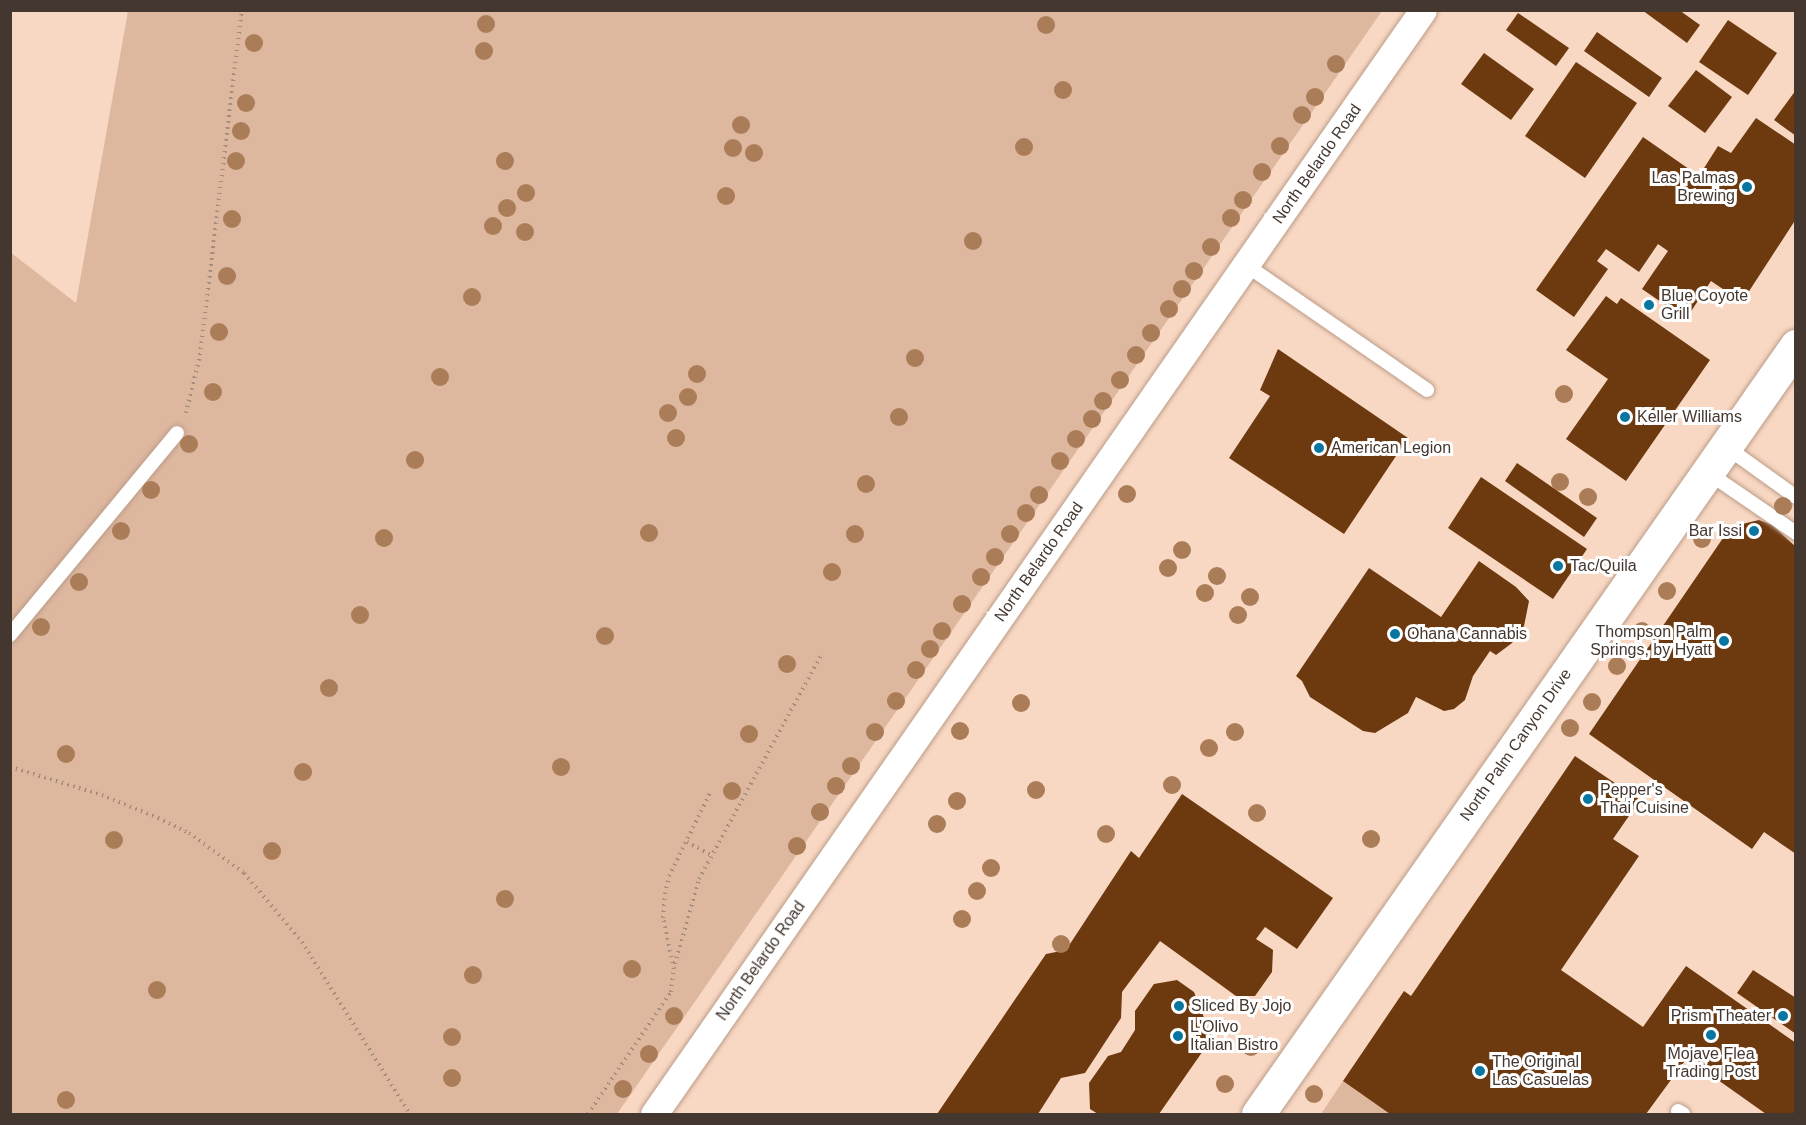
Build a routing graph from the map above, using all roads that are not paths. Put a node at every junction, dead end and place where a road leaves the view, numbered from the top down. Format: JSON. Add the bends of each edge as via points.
{"nodes":[{"id":1,"x":1423,"y":10,"type":"edge"},
{"id":2,"x":1246,"y":265,"type":"junction"},
{"id":3,"x":1796,"y":346,"type":"edge"},
{"id":4,"x":1427,"y":390,"type":"dead end"},
{"id":5,"x":177,"y":433,"type":"road end"},
{"id":6,"x":1725,"y":446,"type":"junction"},
{"id":7,"x":1707,"y":472,"type":"junction"},
{"id":8,"x":1796,"y":497,"type":"edge"},
{"id":9,"x":1796,"y":533,"type":"edge"},
{"id":10,"x":10,"y":636,"type":"edge"},
{"id":11,"x":654,"y":1114,"type":"edge"},
{"id":12,"x":1258,"y":1114,"type":"edge"}],
"edges":[{"from":1,"to":2,"type":"street","name":"North Belardo Road"},
{"from":2,"to":4,"type":"lane"},
{"from":2,"to":11,"type":"street","name":"North Belardo Road"},
{"from":3,"to":6,"type":"main road","name":"North Palm Canyon Drive"},
{"from":5,"to":10,"type":"lane"},
{"from":6,"to":7,"type":"main road","name":"North Palm Canyon Drive"},
{"from":6,"to":8,"type":"lane"},
{"from":7,"to":9,"type":"lane"},
{"from":7,"to":12,"type":"main road","name":"North Palm Canyon Drive"}]}
